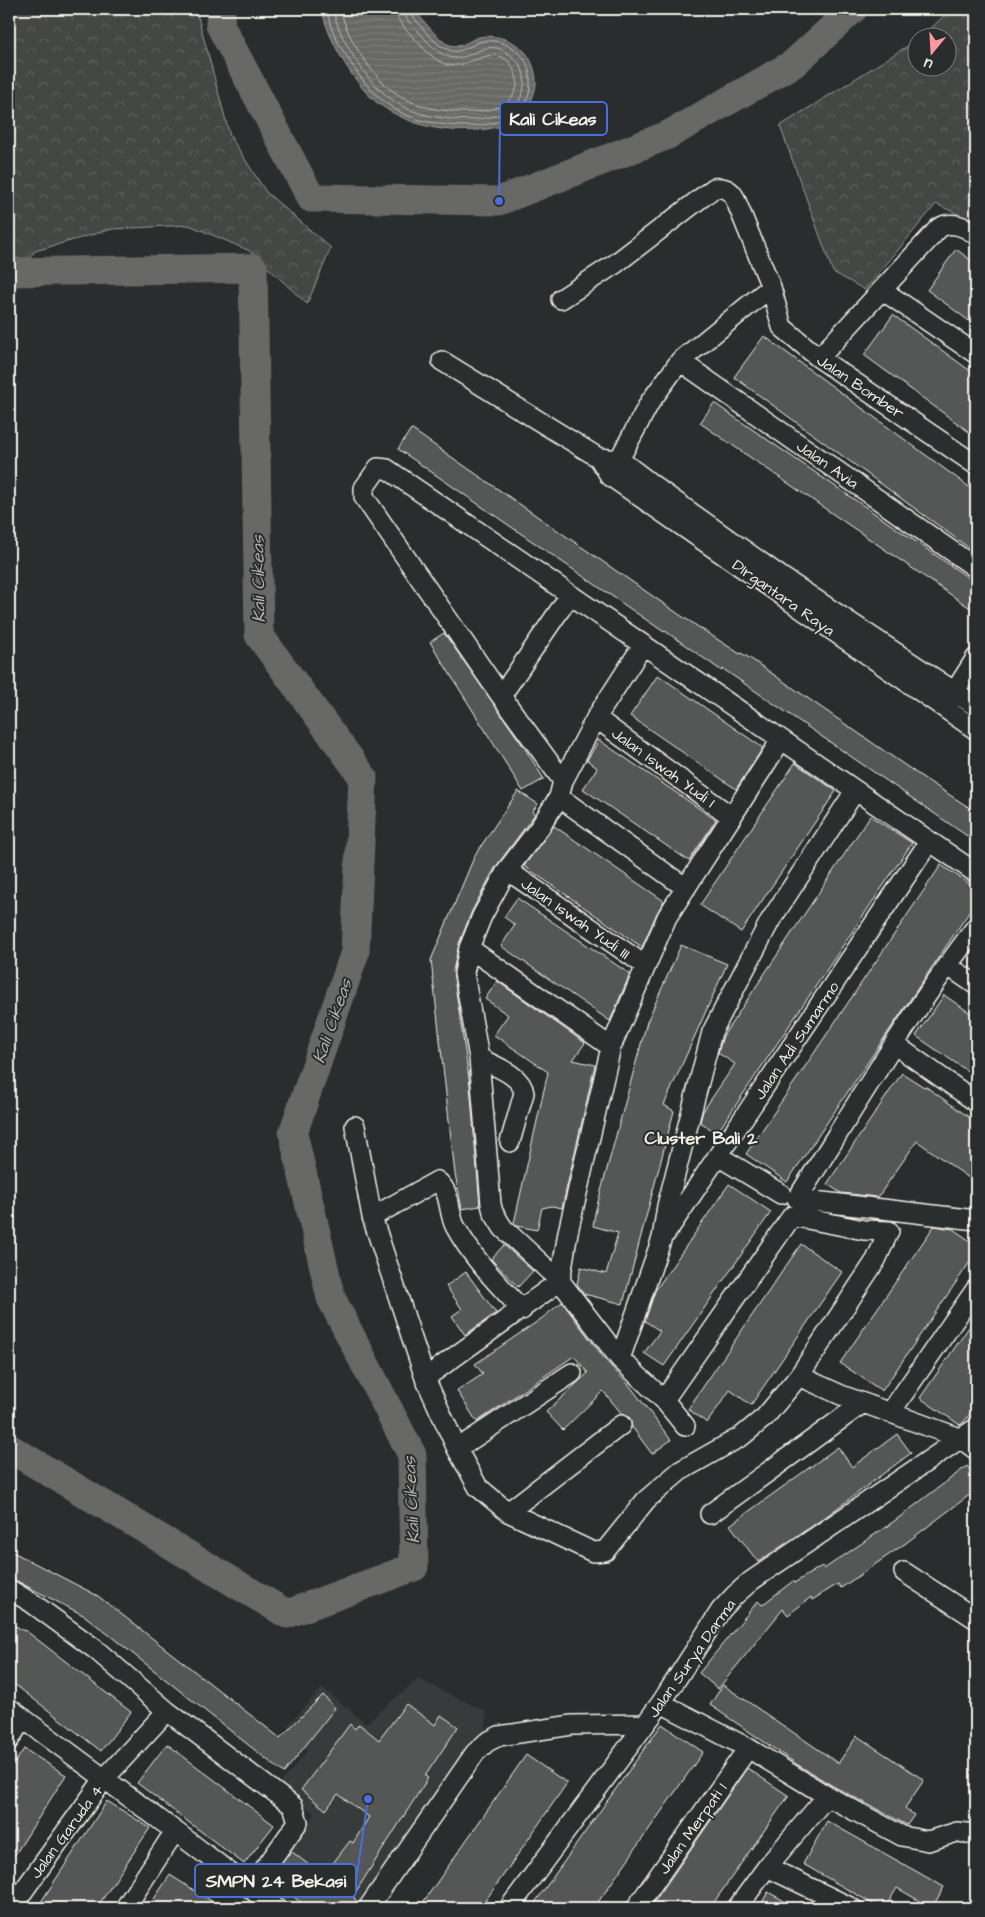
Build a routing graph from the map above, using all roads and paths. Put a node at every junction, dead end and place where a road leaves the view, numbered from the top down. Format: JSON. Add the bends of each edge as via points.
{"nodes":[{"id":1,"x":974,"y":233,"type":"edge"},
{"id":2,"x":771,"y":287,"type":"junction"},
{"id":3,"x":882,"y":290,"type":"junction"},
{"id":4,"x":561,"y":299,"type":"dead end"},
{"id":5,"x":976,"y":354,"type":"edge"},
{"id":6,"x":818,"y":358,"type":"junction"},
{"id":7,"x":442,"y":361,"type":"dead end"},
{"id":8,"x":680,"y":361,"type":"junction"},
{"id":9,"x":599,"y":458,"type":"junction"},
{"id":10,"x":620,"y":460,"type":"junction"},
{"id":11,"x":976,"y":464,"type":"edge"},
{"id":12,"x":610,"y":476,"type":"junction"},
{"id":13,"x":976,"y":568,"type":"edge"},
{"id":14,"x":779,"y":584,"type":"junction"},
{"id":15,"x":570,"y":595,"type":"junction"},
{"id":16,"x":643,"y":645,"type":"junction"},
{"id":17,"x":976,"y":658,"type":"edge"},
{"id":18,"x":954,"y":691,"type":"junction"},
{"id":19,"x":501,"y":696,"type":"junction"},
{"id":20,"x":976,"y":706,"type":"edge"},
{"id":21,"x":944,"y":708,"type":"junction"},
{"id":22,"x":596,"y":718,"type":"junction"},
{"id":23,"x":976,"y":730,"type":"edge"},
{"id":24,"x":781,"y":740,"type":"junction"},
{"id":25,"x":561,"y":789,"type":"junction"},
{"id":26,"x":855,"y":790,"type":"junction"},
{"id":27,"x":732,"y":817,"type":"junction"},
{"id":28,"x":929,"y":842,"type":"junction"},
{"id":29,"x":506,"y":870,"type":"junction"},
{"id":30,"x":976,"y":873,"type":"edge"},
{"id":31,"x":686,"y":888,"type":"junction"},
{"id":32,"x":976,"y":927,"type":"edge"},
{"id":33,"x":469,"y":948,"type":"junction"},
{"id":34,"x":947,"y":965,"type":"junction"},
{"id":35,"x":646,"y":966,"type":"junction"},
{"id":36,"x":976,"y":985,"type":"edge"},
{"id":37,"x":894,"y":1044,"type":"junction"},
{"id":38,"x":611,"y":1048,"type":"junction"},
{"id":39,"x":479,"y":1058,"type":"junction"},
{"id":40,"x":976,"y":1102,"type":"edge"},
{"id":41,"x":354,"y":1126,"type":"dead end"},
{"id":42,"x":510,"y":1142,"type":"dead end"},
{"id":43,"x":718,"y":1156,"type":"junction"},
{"id":44,"x":781,"y":1194,"type":"dead end"},
{"id":45,"x":372,"y":1217,"type":"junction"},
{"id":46,"x":976,"y":1220,"type":"edge"},
{"id":47,"x":662,"y":1238,"type":"junction"},
{"id":48,"x":560,"y":1281,"type":"junction"},
{"id":49,"x":976,"y":1289,"type":"edge"},
{"id":50,"x":522,"y":1310,"type":"junction"},
{"id":51,"x":620,"y":1359,"type":"junction"},
{"id":52,"x":572,"y":1372,"type":"dead end"},
{"id":53,"x":799,"y":1376,"type":"junction"},
{"id":54,"x":425,"y":1378,"type":"junction"},
{"id":55,"x":664,"y":1400,"type":"junction"},
{"id":56,"x":863,"y":1403,"type":"junction"},
{"id":57,"x":890,"y":1413,"type":"junction"},
{"id":58,"x":621,"y":1425,"type":"dead end"},
{"id":59,"x":685,"y":1426,"type":"dead end"},
{"id":60,"x":976,"y":1428,"type":"edge"},
{"id":61,"x":960,"y":1438,"type":"junction"},
{"id":62,"x":457,"y":1449,"type":"junction"},
{"id":63,"x":976,"y":1450,"type":"edge"},
{"id":64,"x":508,"y":1512,"type":"junction"},
{"id":65,"x":710,"y":1514,"type":"dead end"},
{"id":66,"x":904,"y":1572,"type":"dead end"},
{"id":67,"x":9,"y":1589,"type":"edge"},
{"id":68,"x":976,"y":1620,"type":"edge"},
{"id":69,"x":661,"y":1703,"type":"junction"},
{"id":70,"x":167,"y":1710,"type":"junction"},
{"id":71,"x":16,"y":1713,"type":"edge"},
{"id":72,"x":645,"y":1724,"type":"junction"},
{"id":73,"x":9,"y":1740,"type":"edge"},
{"id":74,"x":748,"y":1748,"type":"junction"},
{"id":75,"x":104,"y":1779,"type":"junction"},
{"id":76,"x":827,"y":1796,"type":"junction"},
{"id":77,"x":175,"y":1831,"type":"junction"},
{"id":78,"x":976,"y":1834,"type":"edge"},
{"id":79,"x":767,"y":1867,"type":"junction"},
{"id":80,"x":253,"y":1897,"type":"edge"},
{"id":81,"x":11,"y":1908,"type":"edge"},
{"id":82,"x":125,"y":1908,"type":"edge"},
{"id":83,"x":276,"y":1908,"type":"edge"},
{"id":84,"x":368,"y":1908,"type":"edge"},
{"id":85,"x":509,"y":1908,"type":"edge"},
{"id":86,"x":636,"y":1908,"type":"edge"},
{"id":87,"x":737,"y":1908,"type":"edge"},
{"id":88,"x":852,"y":1908,"type":"edge"}],
"edges":[{"from":1,"to":3,"type":"street","via":[[960,226],[944,225]]},
{"from":2,"to":4,"type":"street","name":"Jalan Bomber","via":[[734,196],[722,188],[714,188],[615,264]]},
{"from":2,"to":6,"type":"street","name":"Jalan Bomber","via":[[782,327]]},
{"from":2,"to":8,"type":"street"},
{"from":3,"to":5,"type":"street"},
{"from":3,"to":6,"type":"street"},
{"from":6,"to":11,"type":"street","name":"Jalan Bomber"},
{"from":7,"to":9,"type":"street","name":"DIrgantara Raya"},
{"from":8,"to":10,"type":"street","via":[[650,402]]},
{"from":8,"to":13,"type":"street","name":"Jalan Avia"},
{"from":9,"to":10,"type":"street","name":"DIrgantara Raya"},
{"from":9,"to":12,"type":"street","name":"DIrgantara Raya"},
{"from":10,"to":12,"type":"street"},
{"from":10,"to":14,"type":"street","name":"DIrgantara Raya"},
{"from":12,"to":14,"type":"street","name":"DIrgantara Raya"},
{"from":14,"to":18,"type":"street","name":"DIrgantara Raya"},
{"from":14,"to":21,"type":"street","name":"DIrgantara Raya"},
{"from":15,"to":16,"type":"street"},
{"from":15,"to":19,"type":"street"},
{"from":15,"to":19,"type":"street","via":[[387,469],[378,468],[364,488],[364,497]]},
{"from":16,"to":22,"type":"street"},
{"from":16,"to":24,"type":"street"},
{"from":17,"to":18,"type":"street"},
{"from":18,"to":20,"type":"street","name":"DIrgantara Raya"},
{"from":18,"to":21,"type":"street"},
{"from":19,"to":25,"type":"street"},
{"from":21,"to":23,"type":"street","name":"DIrgantara Raya"},
{"from":22,"to":25,"type":"street"},
{"from":22,"to":27,"type":"street","name":"Jalan Iswah Yudi I"},
{"from":24,"to":26,"type":"street"},
{"from":24,"to":27,"type":"street"},
{"from":25,"to":29,"type":"street","via":[[540,827]]},
{"from":25,"to":31,"type":"street"},
{"from":26,"to":28,"type":"street"},
{"from":26,"to":47,"type":"street","via":[[770,921],[712,1032]]},
{"from":27,"to":31,"type":"street"},
{"from":28,"to":30,"type":"street"},
{"from":28,"to":43,"type":"street","name":"Jalan Adi Sumarmo"},
{"from":29,"to":33,"type":"street"},
{"from":29,"to":35,"type":"street","name":"Jalan Iswah Yudi III"},
{"from":31,"to":35,"type":"street","via":[[667,917]]},
{"from":32,"to":34,"type":"street"},
{"from":33,"to":38,"type":"street"},
{"from":33,"to":39,"type":"street","via":[[464,973]]},
{"from":34,"to":36,"type":"street"},
{"from":34,"to":37,"type":"street"},
{"from":35,"to":38,"type":"street"},
{"from":37,"to":40,"type":"street"},
{"from":37,"to":46,"type":"street","via":[[797,1199]]},
{"from":38,"to":48,"type":"street","via":[[568,1232]]},
{"from":39,"to":42,"type":"street","via":[[516,1078],[523,1086],[524,1093]]},
{"from":39,"to":48,"type":"street","via":[[493,1212],[503,1228]]},
{"from":41,"to":45,"type":"street"},
{"from":43,"to":44,"type":"street"},
{"from":43,"to":47,"type":"street","name":"Jalan Adi Sumarmo"},
{"from":45,"to":50,"type":"street","via":[[437,1181],[444,1186],[454,1224],[470,1252]]},
{"from":45,"to":54,"type":"street"},
{"from":47,"to":51,"type":"street"},
{"from":48,"to":50,"type":"street"},
{"from":48,"to":51,"type":"street"},
{"from":49,"to":57,"type":"street"},
{"from":50,"to":54,"type":"street"},
{"from":51,"to":55,"type":"street"},
{"from":52,"to":62,"type":"street"},
{"from":53,"to":55,"type":"street","via":[[876,1260],[889,1231],[864,1230],[792,1216]]},
{"from":53,"to":56,"type":"street"},
{"from":53,"to":64,"type":"street","via":[[765,1417],[742,1436],[680,1471],[646,1500],[605,1550],[593,1552]]},
{"from":54,"to":62,"type":"street"},
{"from":55,"to":59,"type":"street"},
{"from":56,"to":57,"type":"street"},
{"from":56,"to":65,"type":"street"},
{"from":57,"to":61,"type":"street"},
{"from":58,"to":64,"type":"street"},
{"from":60,"to":61,"type":"street","name":"Jalan Surya Darma"},
{"from":61,"to":63,"type":"street"},
{"from":61,"to":69,"type":"street","name":"Jalan Surya Darma","via":[[735,1595],[721,1610]]},
{"from":62,"to":64,"type":"street","via":[[478,1487]]},
{"from":66,"to":68,"type":"street"},
{"from":67,"to":70,"type":"street","via":[[95,1650]]},
{"from":69,"to":72,"type":"street","name":"Jalan Surya Darma"},
{"from":69,"to":74,"type":"street"},
{"from":70,"to":75,"type":"street","name":"Jalan Garuda 4"},
{"from":70,"to":80,"type":"street","via":[[293,1806],[298,1822]]},
{"from":71,"to":73,"type":"street"},
{"from":71,"to":75,"type":"street"},
{"from":72,"to":84,"type":"street","via":[[572,1725],[498,1736],[487,1742],[475,1752]]},
{"from":72,"to":85,"type":"street","name":"Jalan Surya Darma"},
{"from":74,"to":76,"type":"street"},
{"from":74,"to":86,"type":"street","name":"Jalan Merpati 1"},
{"from":75,"to":77,"type":"street"},
{"from":75,"to":81,"type":"street","name":"Jalan Garuda 4"},
{"from":76,"to":78,"type":"street","via":[[902,1836],[928,1841],[956,1832]]},
{"from":76,"to":79,"type":"street"},
{"from":77,"to":80,"type":"street"},
{"from":77,"to":82,"type":"street"},
{"from":79,"to":87,"type":"street"},
{"from":79,"to":88,"type":"street"},
{"from":80,"to":83,"type":"street"}]}
